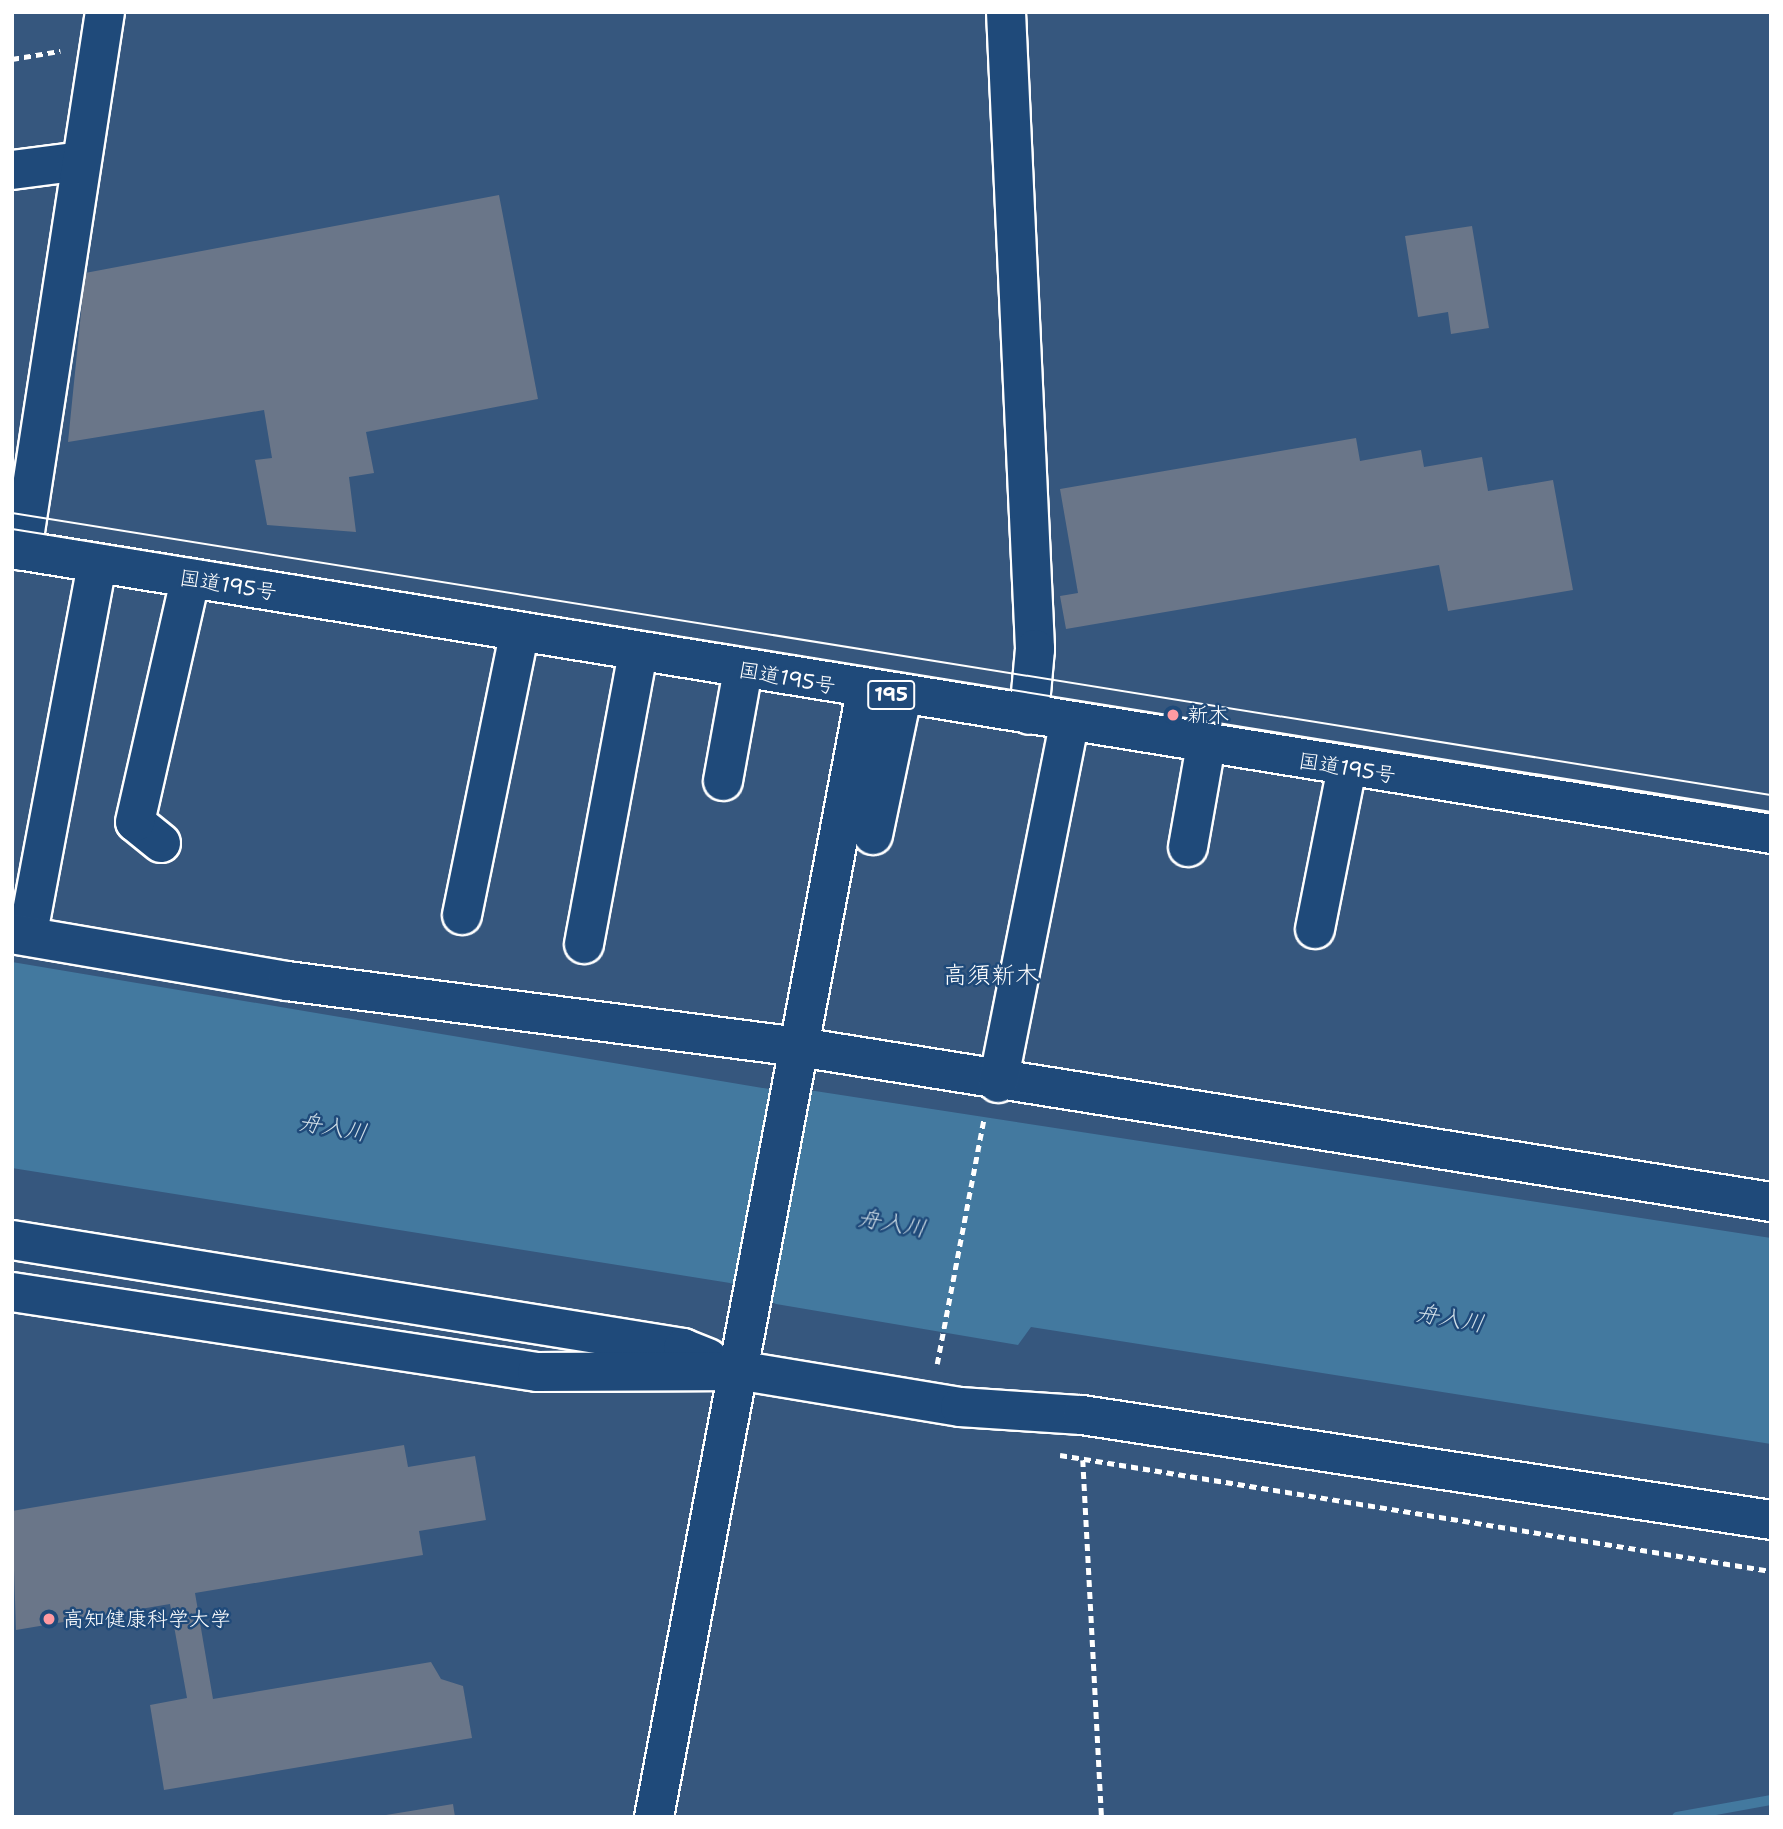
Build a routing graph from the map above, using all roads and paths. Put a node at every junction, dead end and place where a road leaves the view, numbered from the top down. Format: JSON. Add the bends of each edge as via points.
{"nodes":[{"id":1,"x":1006,"y":12,"type":"edge"},
{"id":2,"x":102,"y":29,"type":"edge"},
{"id":3,"x":12,"y":59,"type":"edge"},
{"id":4,"x":81,"y":161,"type":"junction"},
{"id":5,"x":12,"y":170,"type":"edge"},
{"id":6,"x":17,"y":550,"type":"edge"},
{"id":7,"x":97,"y":563,"type":"junction"},
{"id":8,"x":190,"y":579,"type":"junction"},
{"id":9,"x":519,"y":634,"type":"junction"},
{"id":10,"x":638,"y":654,"type":"junction"},
{"id":11,"x":733,"y":669,"type":"junction"},
{"id":12,"x":884,"y":694,"type":"junction"},
{"id":13,"x":1029,"y":715,"type":"junction"},
{"id":14,"x":1070,"y":721,"type":"junction"},
{"id":15,"x":1206,"y":745,"type":"junction"},
{"id":16,"x":1347,"y":768,"type":"junction"},
{"id":17,"x":713,"y":777,"type":"dead end"},
{"id":18,"x":1771,"y":834,"type":"edge"},
{"id":19,"x":873,"y":835,"type":"dead end"},
{"id":20,"x":161,"y":843,"type":"dead end"},
{"id":21,"x":1188,"y":847,"type":"dead end"},
{"id":22,"x":461,"y":915,"type":"dead end"},
{"id":23,"x":21,"y":926,"type":"edge"},
{"id":24,"x":1315,"y":929,"type":"dead end"},
{"id":25,"x":584,"y":944,"type":"dead end"},
{"id":26,"x":796,"y":1058,"type":"junction"},
{"id":27,"x":992,"y":1095,"type":"junction"},
{"id":28,"x":1771,"y":1202,"type":"edge"},
{"id":29,"x":12,"y":1240,"type":"edge"},
{"id":30,"x":12,"y":1292,"type":"edge"},
{"id":31,"x":744,"y":1361,"type":"junction"},
{"id":32,"x":935,"y":1372,"type":"dead end"},
{"id":33,"x":1044,"y":1450,"type":"dead end"},
{"id":34,"x":1083,"y":1460,"type":"junction"},
{"id":35,"x":1771,"y":1520,"type":"edge"},
{"id":36,"x":1771,"y":1571,"type":"edge"},
{"id":37,"x":654,"y":1817,"type":"edge"},
{"id":38,"x":1102,"y":1817,"type":"edge"}],
"edges":[{"from":1,"to":13,"type":"main road","via":[[1035,649]]},
{"from":2,"to":3,"type":"path"},
{"from":2,"to":4,"type":"main road"},
{"from":4,"to":5,"type":"main road"},
{"from":4,"to":6,"type":"main road"},
{"from":6,"to":7,"type":"main road","name":"国道195号","number":"195"},
{"from":7,"to":8,"type":"main road","name":"国道195号","number":"195"},
{"from":7,"to":23,"type":"main road","via":[[63,819]]},
{"from":8,"to":9,"type":"main road","name":"国道195号","number":"195"},
{"from":8,"to":20,"type":"main road","via":[[135,822]]},
{"from":9,"to":10,"type":"main road","name":"国道195号","number":"195"},
{"from":9,"to":22,"type":"main road"},
{"from":10,"to":11,"type":"main road","name":"国道195号","number":"195"},
{"from":10,"to":25,"type":"main road"},
{"from":11,"to":12,"type":"main road","name":"国道195号","number":"195"},
{"from":11,"to":17,"type":"main road"},
{"from":12,"to":13,"type":"main road","name":"国道195号","number":"195"},
{"from":12,"to":19,"type":"main road"},
{"from":12,"to":26,"type":"main road"},
{"from":13,"to":14,"type":"main road","name":"国道195号","number":"195"},
{"from":14,"to":15,"type":"main road","name":"国道195号","number":"195"},
{"from":14,"to":27,"type":"main road"},
{"from":15,"to":16,"type":"main road","name":"国道195号","number":"195"},
{"from":15,"to":21,"type":"main road"},
{"from":16,"to":18,"type":"main road","name":"国道195号","number":"195"},
{"from":16,"to":24,"type":"main road"},
{"from":23,"to":26,"type":"main road","via":[[287,981]]},
{"from":26,"to":27,"type":"main road"},
{"from":26,"to":31,"type":"main road"},
{"from":27,"to":28,"type":"main road"},
{"from":27,"to":32,"type":"path"},
{"from":29,"to":31,"type":"main road"},
{"from":30,"to":31,"type":"main road","via":[[537,1373]]},
{"from":31,"to":35,"type":"main road","via":[[960,1407],[1096,1417]]},
{"from":31,"to":37,"type":"main road"},
{"from":33,"to":34,"type":"path"},
{"from":34,"to":36,"type":"path"},
{"from":34,"to":38,"type":"path"}]}
